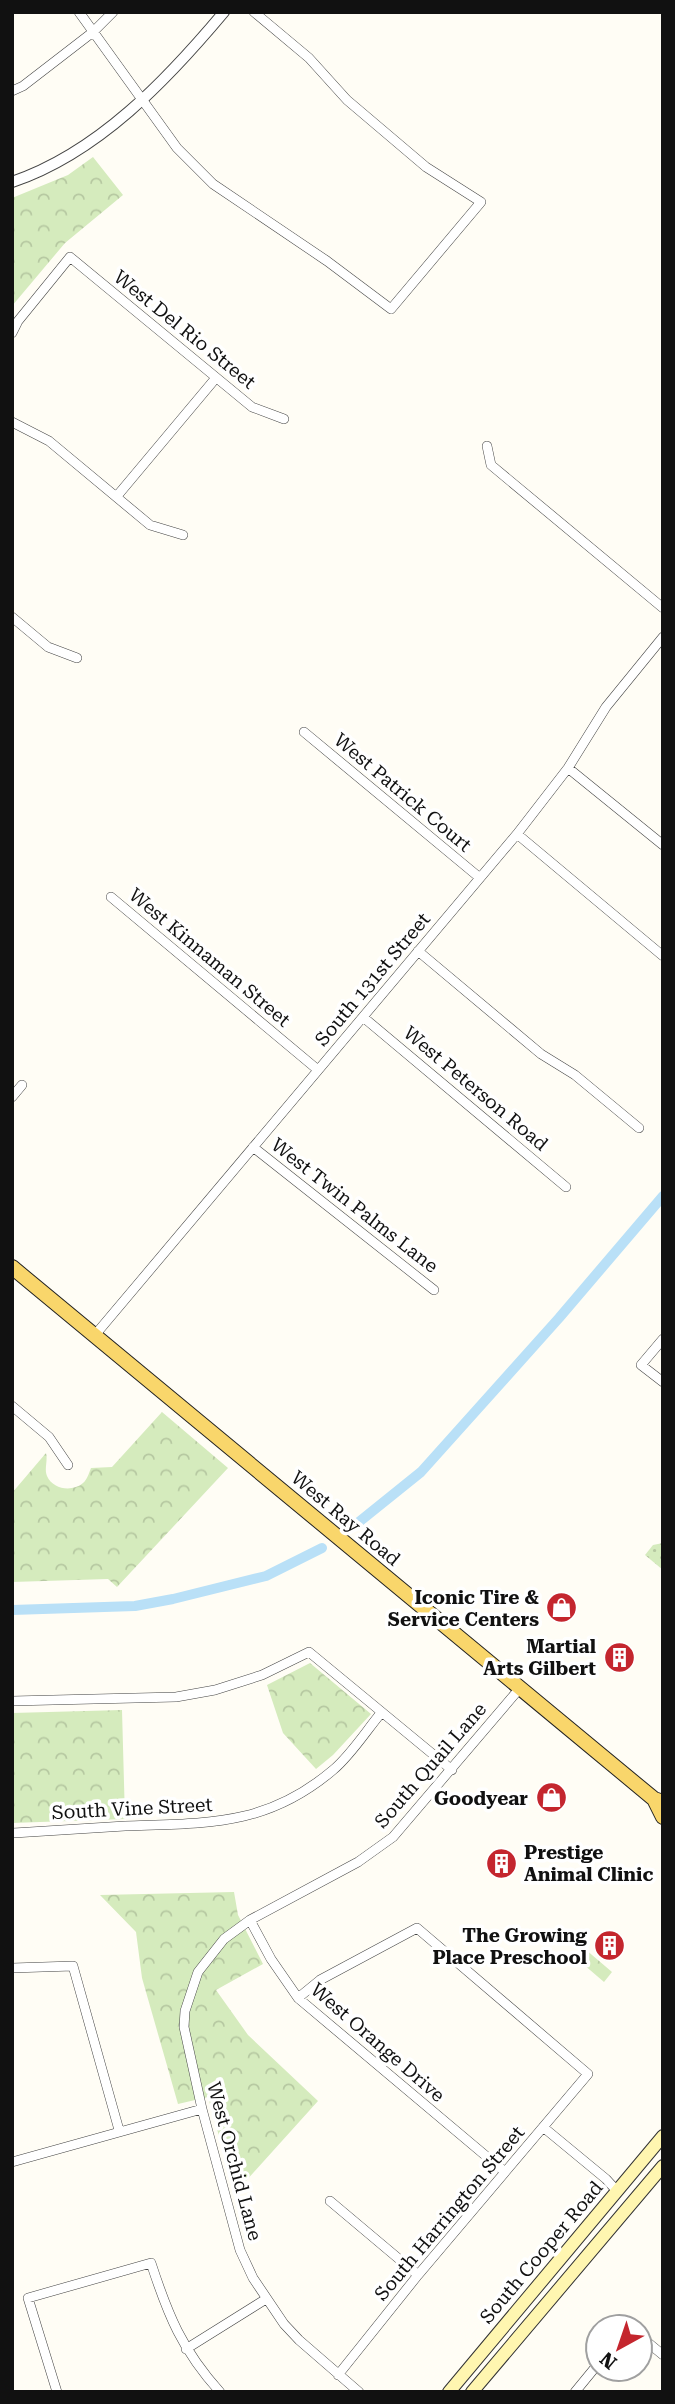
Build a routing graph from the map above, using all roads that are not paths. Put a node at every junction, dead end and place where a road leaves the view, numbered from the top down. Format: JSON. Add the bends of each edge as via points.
{"nodes":[{"id":1,"x":79,"y":12,"type":"edge"},
{"id":2,"x":113,"y":12,"type":"edge"},
{"id":3,"x":224,"y":12,"type":"edge"},
{"id":4,"x":254,"y":12,"type":"edge"},
{"id":5,"x":93,"y":32,"type":"junction"},
{"id":6,"x":12,"y":92,"type":"edge"},
{"id":7,"x":142,"y":99,"type":"junction"},
{"id":8,"x":12,"y":181,"type":"edge"},
{"id":9,"x":12,"y":333,"type":"edge"},
{"id":10,"x":215,"y":379,"type":"junction"},
{"id":11,"x":284,"y":419,"type":"dead end"},
{"id":12,"x":12,"y":422,"type":"edge"},
{"id":13,"x":487,"y":446,"type":"dead end"},
{"id":14,"x":117,"y":496,"type":"junction"},
{"id":15,"x":183,"y":535,"type":"dead end"},
{"id":16,"x":663,"y":608,"type":"edge"},
{"id":17,"x":12,"y":617,"type":"edge"},
{"id":18,"x":663,"y":637,"type":"edge"},
{"id":19,"x":77,"y":658,"type":"dead end"},
{"id":20,"x":304,"y":732,"type":"dead end"},
{"id":21,"x":568,"y":768,"type":"junction"},
{"id":22,"x":517,"y":834,"type":"junction"},
{"id":23,"x":663,"y":845,"type":"edge"},
{"id":24,"x":480,"y":878,"type":"junction"},
{"id":25,"x":111,"y":897,"type":"dead end"},
{"id":26,"x":418,"y":951,"type":"junction"},
{"id":27,"x":663,"y":956,"type":"edge"},
{"id":28,"x":363,"y":1017,"type":"junction"},
{"id":29,"x":318,"y":1070,"type":"junction"},
{"id":30,"x":22,"y":1085,"type":"dead end"},
{"id":31,"x":12,"y":1097,"type":"edge"},
{"id":32,"x":639,"y":1128,"type":"dead end"},
{"id":33,"x":253,"y":1147,"type":"junction"},
{"id":34,"x":566,"y":1186,"type":"dead end"},
{"id":35,"x":12,"y":1267,"type":"edge"},
{"id":36,"x":434,"y":1290,"type":"dead end"},
{"id":37,"x":95,"y":1335,"type":"junction"},
{"id":38,"x":663,"y":1339,"type":"edge"},
{"id":39,"x":663,"y":1382,"type":"edge"},
{"id":40,"x":12,"y":1406,"type":"edge"},
{"id":41,"x":68,"y":1465,"type":"dead end"},
{"id":42,"x":520,"y":1688,"type":"junction"},
{"id":43,"x":12,"y":1701,"type":"edge"},
{"id":44,"x":381,"y":1713,"type":"junction"},
{"id":45,"x":452,"y":1770,"type":"junction"},
{"id":46,"x":658,"y":1801,"type":"edge"},
{"id":47,"x":663,"y":1816,"type":"edge"},
{"id":48,"x":12,"y":1833,"type":"edge"},
{"id":49,"x":250,"y":1920,"type":"junction"},
{"id":50,"x":12,"y":1968,"type":"edge"},
{"id":51,"x":298,"y":1997,"type":"junction"},
{"id":52,"x":201,"y":2109,"type":"junction"},
{"id":53,"x":543,"y":2127,"type":"junction"},
{"id":54,"x":119,"y":2130,"type":"junction"},
{"id":55,"x":663,"y":2136,"type":"edge"},
{"id":56,"x":12,"y":2162,"type":"edge"},
{"id":57,"x":663,"y":2166,"type":"edge"},
{"id":58,"x":505,"y":2172,"type":"junction"},
{"id":59,"x":617,"y":2191,"type":"junction"},
{"id":60,"x":330,"y":2201,"type":"dead end"},
{"id":61,"x":632,"y":2203,"type":"junction"},
{"id":62,"x":418,"y":2275,"type":"junction"},
{"id":63,"x":266,"y":2299,"type":"junction"},
{"id":64,"x":186,"y":2348,"type":"junction"},
{"id":65,"x":338,"y":2375,"type":"junction"},
{"id":66,"x":57,"y":2392,"type":"edge"},
{"id":67,"x":220,"y":2392,"type":"edge"},
{"id":68,"x":359,"y":2392,"type":"edge"},
{"id":69,"x":449,"y":2392,"type":"edge"},
{"id":70,"x":472,"y":2392,"type":"edge"}],
"edges":[{"from":1,"to":5,"type":"street"},
{"from":2,"to":5,"type":"street"},
{"from":3,"to":7,"type":"street","via":[[178,66]]},
{"from":4,"to":7,"type":"street","via":[[417,160],[481,202],[391,309],[213,184],[177,148]]},
{"from":5,"to":6,"type":"street"},
{"from":5,"to":7,"type":"street"},
{"from":7,"to":8,"type":"street","via":[[61,160]]},
{"from":9,"to":10,"type":"street","name":"West Del Rio Street","via":[[70,257]]},
{"from":10,"to":11,"type":"street","name":"West Del Rio Street","via":[[252,407]]},
{"from":10,"to":14,"type":"street"},
{"from":12,"to":14,"type":"street","via":[[49,441]]},
{"from":13,"to":16,"type":"street","via":[[491,465]]},
{"from":14,"to":15,"type":"street","via":[[149,525]]},
{"from":17,"to":19,"type":"street","via":[[48,647]]},
{"from":18,"to":21,"type":"street","name":"South 131st Street","via":[[606,707]]},
{"from":20,"to":24,"type":"street","name":"West Patrick Court"},
{"from":21,"to":22,"type":"street","name":"South 131st Street"},
{"from":21,"to":23,"type":"street"},
{"from":22,"to":24,"type":"street","name":"South 131st Street"},
{"from":22,"to":27,"type":"street"},
{"from":24,"to":26,"type":"street","name":"South 131st Street"},
{"from":25,"to":29,"type":"street","name":"West Kinnaman Street"},
{"from":26,"to":28,"type":"street","name":"South 131st Street"},
{"from":26,"to":32,"type":"street","via":[[541,1054],[575,1075]]},
{"from":28,"to":29,"type":"street","name":"South 131st Street"},
{"from":28,"to":34,"type":"street","name":"West Peterson Road"},
{"from":29,"to":33,"type":"street","name":"South 131st Street"},
{"from":30,"to":31,"type":"street"},
{"from":33,"to":36,"type":"street","name":"West Twin Palms Lane"},
{"from":33,"to":37,"type":"street","name":"South 131st Street"},
{"from":35,"to":37,"type":"main road","name":"West Ray Road"},
{"from":37,"to":42,"type":"main road","name":"West Ray Road"},
{"from":38,"to":39,"type":"street","via":[[641,1364]]},
{"from":40,"to":41,"type":"street","via":[[49,1437]]},
{"from":42,"to":45,"type":"street","name":"South Quail Lane"},
{"from":42,"to":46,"type":"main road","name":"West Ray Road"},
{"from":43,"to":44,"type":"street","via":[[176,1696],[215,1690],[262,1675],[309,1652]]},
{"from":44,"to":45,"type":"street"},
{"from":44,"to":48,"type":"street","name":"South Vine Street","via":[[335,1769],[284,1803],[248,1816],[192,1825]]},
{"from":45,"to":49,"type":"street","name":"South Quail Lane","via":[[393,1838]]},
{"from":46,"to":47,"type":"main road","name":"West Ray Road"},
{"from":49,"to":51,"type":"street","name":"West Orange Drive"},
{"from":49,"to":52,"type":"street","name":"West Orchid Lane","via":[[210,1954],[189,1996],[184,2027]]},
{"from":50,"to":54,"type":"street","via":[[73,1966]]},
{"from":51,"to":53,"type":"street","name":"South Harrington Street","via":[[320,1980],[417,1928],[588,2074]]},
{"from":51,"to":58,"type":"street","name":"West Orange Drive"},
{"from":52,"to":54,"type":"street"},
{"from":52,"to":63,"type":"street","name":"West Orchid Lane","via":[[240,2250]]},
{"from":53,"to":58,"type":"street","name":"South Harrington Street"},
{"from":53,"to":59,"type":"street"},
{"from":54,"to":56,"type":"street"},
{"from":55,"to":59,"type":"main road","name":"South Cooper Road"},
{"from":57,"to":61,"type":"main road","name":"South Cooper Road"},
{"from":58,"to":62,"type":"street","name":"South Harrington Street"},
{"from":59,"to":61,"type":"main road"},
{"from":59,"to":69,"type":"main road","name":"South Cooper Road"},
{"from":60,"to":62,"type":"street"},
{"from":61,"to":70,"type":"main road","name":"South Cooper Road"},
{"from":62,"to":65,"type":"street","name":"South Harrington Street"},
{"from":63,"to":64,"type":"street"},
{"from":63,"to":65,"type":"street","name":"West Orchid Lane","via":[[299,2340]]},
{"from":64,"to":66,"type":"street","via":[[166,2309],[151,2263],[28,2298]]},
{"from":64,"to":67,"type":"street"},
{"from":65,"to":68,"type":"street","name":"West Orchid Lane"}]}
